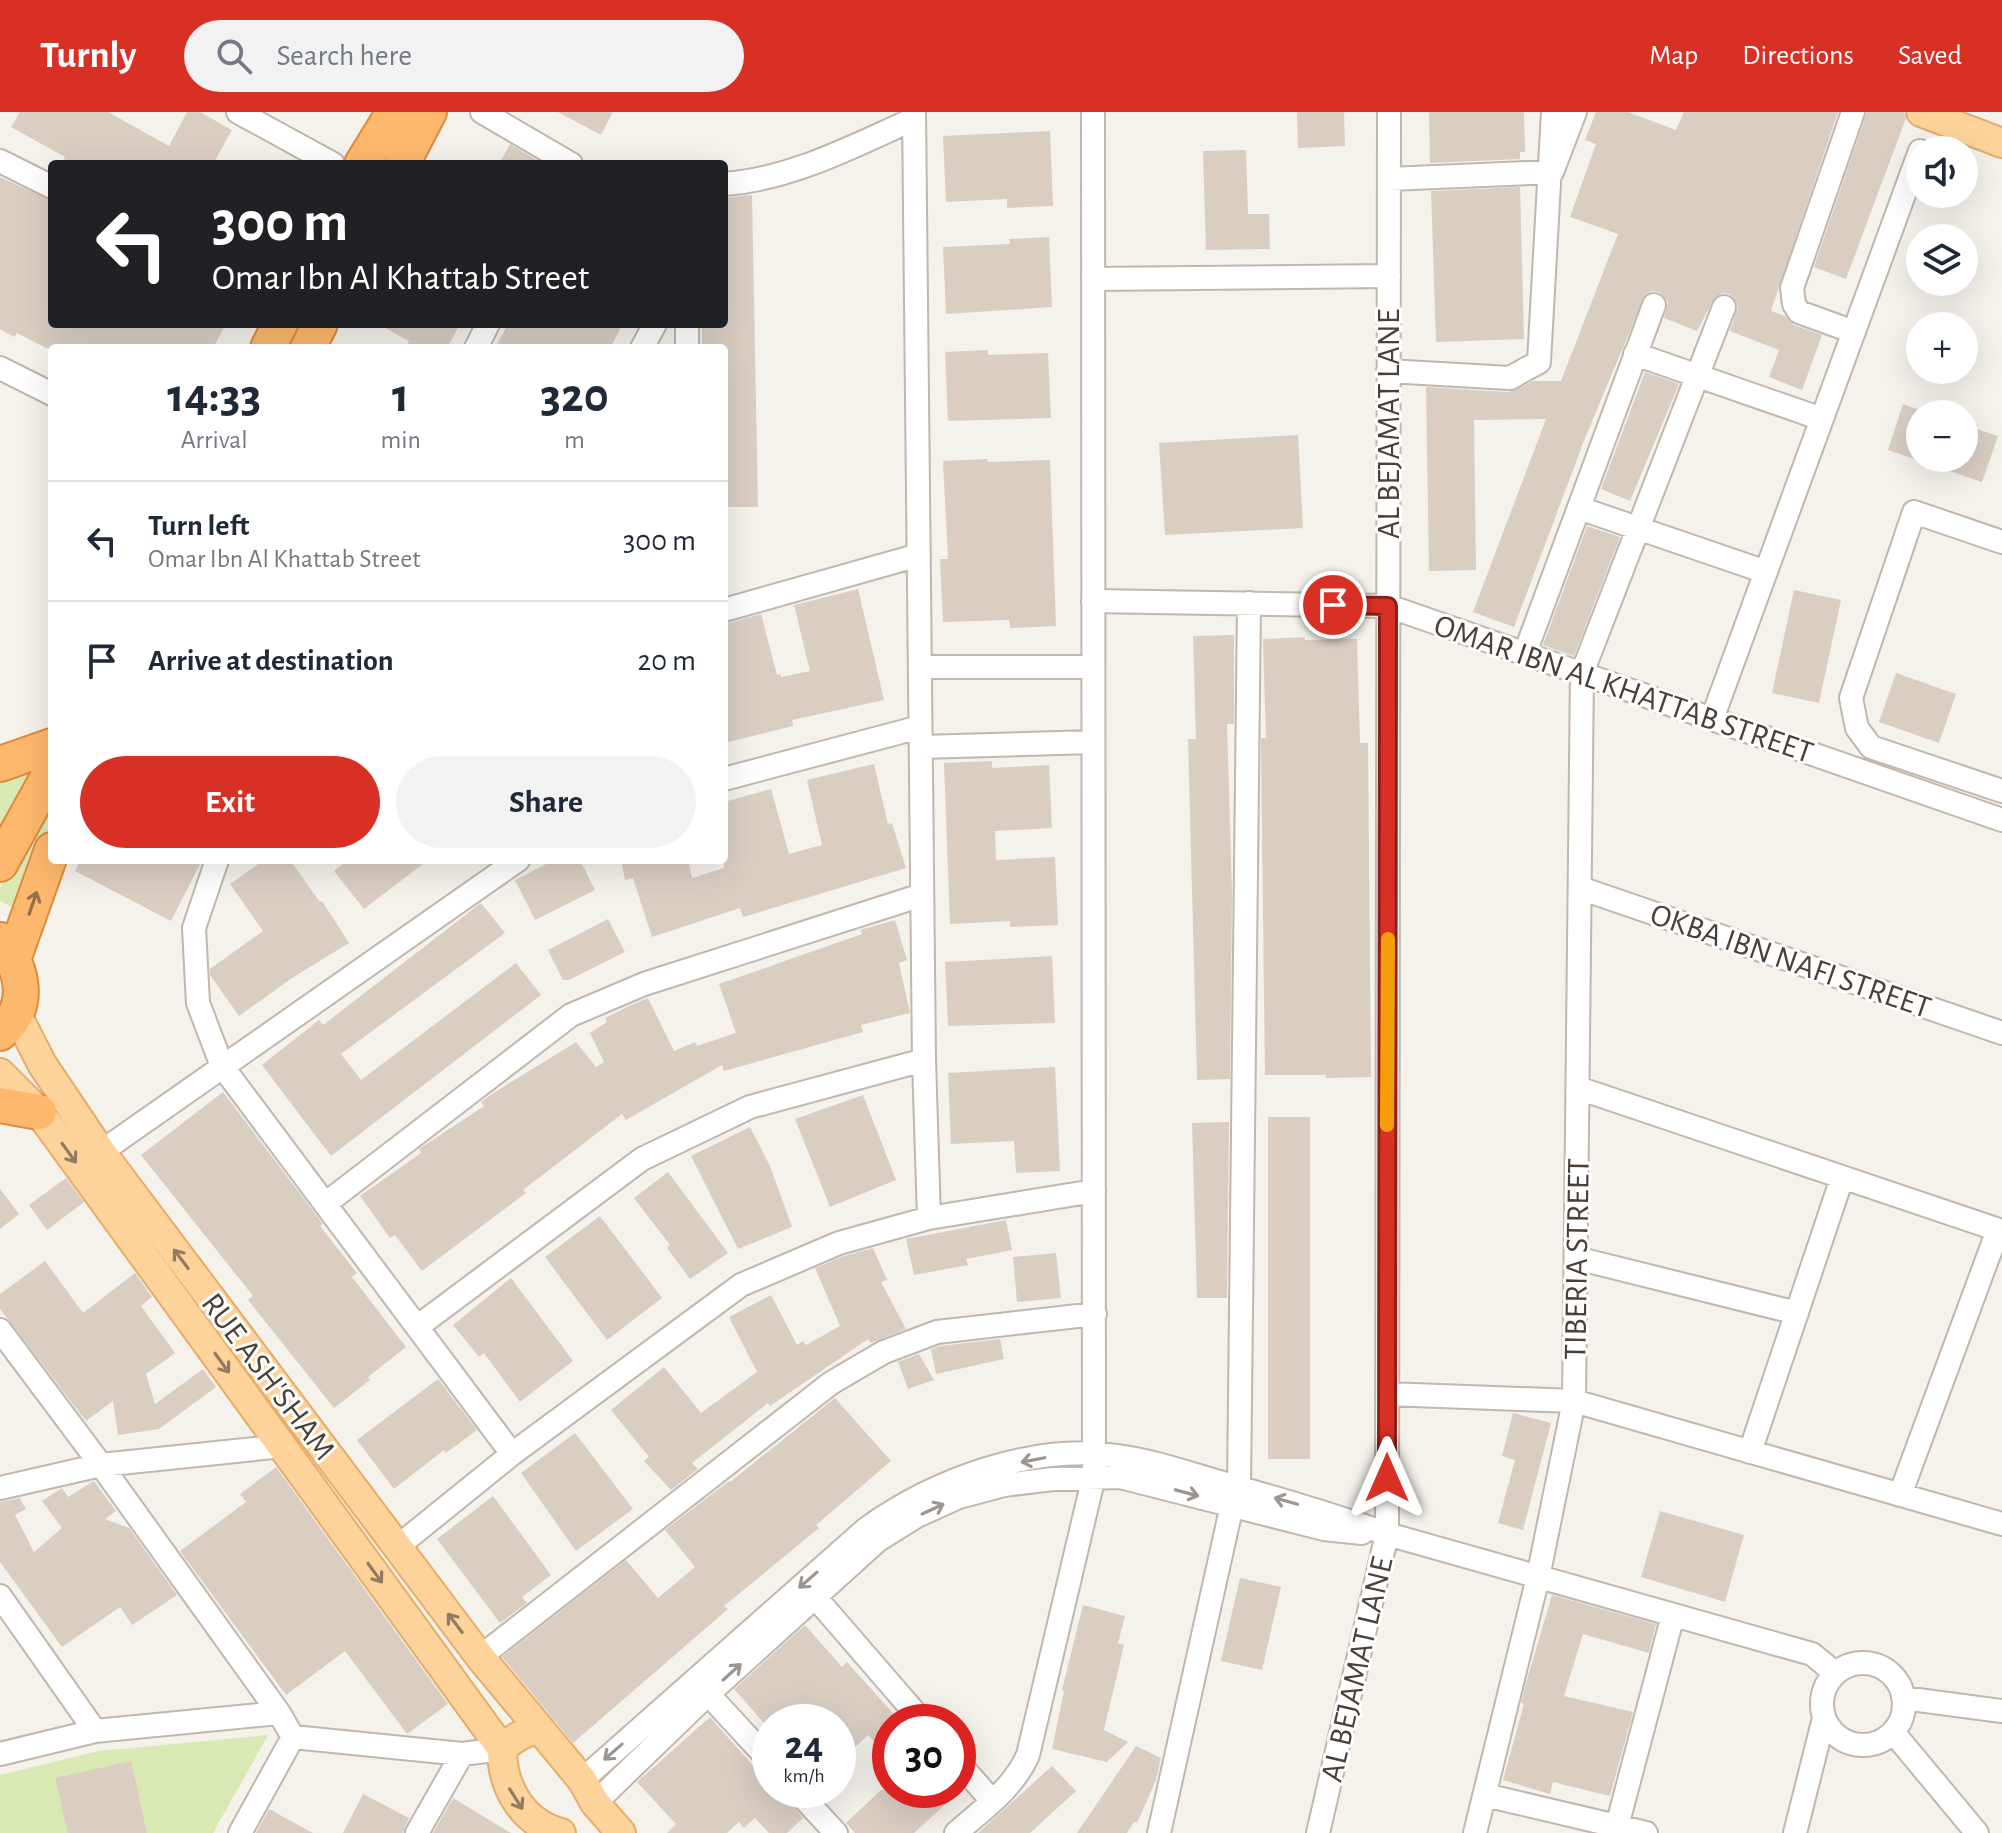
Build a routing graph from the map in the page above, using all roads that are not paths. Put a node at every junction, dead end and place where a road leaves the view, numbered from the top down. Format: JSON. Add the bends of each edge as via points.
{"nodes":[{"id":1,"x":238,"y":112,"type":"edge"},
{"id":2,"x":394,"y":112,"type":"edge"},
{"id":3,"x":429,"y":112,"type":"edge"},
{"id":4,"x":482,"y":112,"type":"edge"},
{"id":5,"x":1093,"y":112,"type":"edge"},
{"id":6,"x":1389,"y":112,"type":"edge"},
{"id":7,"x":1553,"y":112,"type":"edge"},
{"id":8,"x":1575,"y":112,"type":"edge"},
{"id":9,"x":1853,"y":112,"type":"edge"},
{"id":10,"x":1927,"y":114,"type":"edge"},
{"id":11,"x":914,"y":116,"type":"edge"},
{"id":12,"x":1923,"y":136,"type":"edge"},
{"id":13,"x":2002,"y":143,"type":"edge"},
{"id":14,"x":326,"y":160,"type":"edge"},
{"id":15,"x":364,"y":160,"type":"edge"},
{"id":16,"x":404,"y":160,"type":"edge"},
{"id":17,"x":563,"y":160,"type":"edge"},
{"id":18,"x":0,"y":161,"type":"edge"},
{"id":19,"x":1552,"y":172,"type":"junction"},
{"id":20,"x":1389,"y":179,"type":"junction"},
{"id":21,"x":728,"y":184,"type":"edge"},
{"id":22,"x":48,"y":185,"type":"edge"},
{"id":23,"x":1906,"y":189,"type":"edge"},
{"id":24,"x":1389,"y":276,"type":"junction"},
{"id":25,"x":1093,"y":279,"type":"junction"},
{"id":26,"x":1654,"y":305,"type":"dead end"},
{"id":27,"x":1724,"y":307,"type":"dead end"},
{"id":28,"x":1854,"y":332,"type":"junction"},
{"id":29,"x":1635,"y":354,"type":"junction"},
{"id":30,"x":0,"y":368,"type":"edge"},
{"id":31,"x":1388,"y":371,"type":"junction"},
{"id":32,"x":1699,"y":376,"type":"junction"},
{"id":33,"x":48,"y":392,"type":"edge"},
{"id":34,"x":1822,"y":419,"type":"junction"},
{"id":35,"x":1579,"y":508,"type":"junction"},
{"id":36,"x":1639,"y":529,"type":"junction"},
{"id":37,"x":2002,"y":542,"type":"edge"},
{"id":38,"x":919,"y":555,"type":"junction"},
{"id":39,"x":1766,"y":572,"type":"junction"},
{"id":40,"x":1093,"y":601,"type":"junction"},
{"id":41,"x":1249,"y":603,"type":"junction"},
{"id":42,"x":1388,"y":606,"type":"junction"},
{"id":43,"x":728,"y":609,"type":"edge"},
{"id":44,"x":1525,"y":653,"type":"junction"},
{"id":45,"x":920,"y":667,"type":"junction"},
{"id":46,"x":1093,"y":667,"type":"junction"},
{"id":47,"x":1582,"y":673,"type":"junction"},
{"id":48,"x":1712,"y":719,"type":"junction"},
{"id":49,"x":921,"y":737,"type":"junction"},
{"id":50,"x":1093,"y":742,"type":"junction"},
{"id":51,"x":48,"y":747,"type":"edge"},
{"id":52,"x":0,"y":764,"type":"edge"},
{"id":53,"x":48,"y":777,"type":"edge"},
{"id":54,"x":728,"y":778,"type":"edge"},
{"id":55,"x":2002,"y":791,"type":"edge"},
{"id":56,"x":2002,"y":820,"type":"edge"},
{"id":57,"x":48,"y":859,"type":"edge"},
{"id":58,"x":0,"y":864,"type":"edge"},
{"id":59,"x":216,"y":864,"type":"edge"},
{"id":60,"x":512,"y":864,"type":"edge"},
{"id":61,"x":1580,"y":888,"type":"junction"},
{"id":62,"x":922,"y":895,"type":"junction"},
{"id":63,"x":7,"y":949,"type":"edge"},
{"id":64,"x":8,"y":1023,"type":"edge"},
{"id":65,"x":2002,"y":1033,"type":"edge"},
{"id":66,"x":924,"y":1060,"type":"junction"},
{"id":67,"x":222,"y":1066,"type":"junction"},
{"id":68,"x":0,"y":1073,"type":"edge"},
{"id":69,"x":1578,"y":1088,"type":"junction"},
{"id":70,"x":0,"y":1105,"type":"edge"},
{"id":71,"x":39,"y":1112,"type":"junction"},
{"id":72,"x":101,"y":1152,"type":"junction"},
{"id":73,"x":1842,"y":1178,"type":"junction"},
{"id":74,"x":1094,"y":1191,"type":"junction"},
{"id":75,"x":325,"y":1204,"type":"junction"},
{"id":76,"x":929,"y":1218,"type":"junction"},
{"id":77,"x":2000,"y":1231,"type":"edge"},
{"id":78,"x":1576,"y":1258,"type":"junction"},
{"id":79,"x":1797,"y":1313,"type":"junction"},
{"id":80,"x":1095,"y":1314,"type":"junction"},
{"id":81,"x":417,"y":1327,"type":"junction"},
{"id":82,"x":0,"y":1330,"type":"edge"},
{"id":83,"x":1387,"y":1394,"type":"junction"},
{"id":84,"x":1574,"y":1401,"type":"junction"},
{"id":85,"x":283,"y":1446,"type":"junction"},
{"id":86,"x":1750,"y":1452,"type":"junction"},
{"id":87,"x":512,"y":1454,"type":"junction"},
{"id":88,"x":101,"y":1465,"type":"junction"},
{"id":89,"x":1094,"y":1465,"type":"junction"},
{"id":90,"x":0,"y":1488,"type":"edge"},
{"id":91,"x":1900,"y":1495,"type":"junction"},
{"id":92,"x":1236,"y":1496,"type":"junction"},
{"id":93,"x":2002,"y":1524,"type":"edge"},
{"id":94,"x":1387,"y":1534,"type":"junction"},
{"id":95,"x":397,"y":1547,"type":"junction"},
{"id":96,"x":1538,"y":1577,"type":"junction"},
{"id":97,"x":0,"y":1596,"type":"edge"},
{"id":98,"x":815,"y":1597,"type":"junction"},
{"id":99,"x":1673,"y":1615,"type":"junction"},
{"id":100,"x":480,"y":1657,"type":"junction"},
{"id":101,"x":1835,"y":1673,"type":"junction"},
{"id":102,"x":708,"y":1694,"type":"junction"},
{"id":103,"x":1903,"y":1698,"type":"junction"},
{"id":104,"x":907,"y":1704,"type":"edge"},
{"id":105,"x":2002,"y":1711,"type":"edge"},
{"id":106,"x":279,"y":1713,"type":"junction"},
{"id":107,"x":1824,"y":1718,"type":"junction"},
{"id":108,"x":539,"y":1728,"type":"junction"},
{"id":109,"x":95,"y":1731,"type":"junction"},
{"id":110,"x":1893,"y":1732,"type":"junction"},
{"id":111,"x":293,"y":1737,"type":"junction"},
{"id":112,"x":752,"y":1742,"type":"edge"},
{"id":113,"x":502,"y":1749,"type":"junction"},
{"id":114,"x":0,"y":1754,"type":"edge"},
{"id":115,"x":462,"y":1754,"type":"junction"},
{"id":116,"x":976,"y":1783,"type":"edge"},
{"id":117,"x":588,"y":1791,"type":"junction"},
{"id":118,"x":1485,"y":1795,"type":"junction"},
{"id":119,"x":992,"y":1801,"type":"junction"},
{"id":120,"x":813,"y":1808,"type":"edge"},
{"id":121,"x":1617,"y":1826,"type":"junction"},
{"id":122,"x":1967,"y":1828,"type":"edge"},
{"id":123,"x":240,"y":1833,"type":"edge"},
{"id":124,"x":417,"y":1833,"type":"edge"},
{"id":125,"x":561,"y":1833,"type":"edge"},
{"id":126,"x":578,"y":1833,"type":"edge"},
{"id":127,"x":621,"y":1833,"type":"edge"},
{"id":128,"x":836,"y":1833,"type":"edge"},
{"id":129,"x":956,"y":1833,"type":"edge"},
{"id":130,"x":1159,"y":1833,"type":"edge"},
{"id":131,"x":1318,"y":1833,"type":"edge"},
{"id":132,"x":1475,"y":1833,"type":"edge"},
{"id":133,"x":1646,"y":1833,"type":"edge"},
{"id":134,"x":1795,"y":1833,"type":"edge"}],
"edges":[{"from":1,"to":14,"type":"street"},
{"from":2,"to":15,"type":"highway"},
{"from":3,"to":16,"type":"highway"},
{"from":4,"to":17,"type":"street"},
{"from":5,"to":25,"type":"street"},
{"from":6,"to":20,"type":"street","name":"AL BEJAMAT LANE"},
{"from":7,"to":19,"type":"street"},
{"from":8,"to":19,"type":"street"},
{"from":9,"to":28,"type":"street","via":[[1792,288],[1799,312]]},
{"from":10,"to":12,"type":"street"},
{"from":10,"to":13,"type":"main road"},
{"from":11,"to":21,"type":"street","via":[[809,165]]},
{"from":11,"to":38,"type":"street"},
{"from":18,"to":22,"type":"street"},
{"from":19,"to":20,"type":"street"},
{"from":19,"to":31,"type":"street","via":[[1539,362],[1510,378]]},
{"from":20,"to":24,"type":"street","name":"AL BEJAMAT LANE"},
{"from":23,"to":28,"type":"street"},
{"from":24,"to":25,"type":"street"},
{"from":24,"to":31,"type":"street","name":"AL BEJAMAT LANE"},
{"from":25,"to":40,"type":"street"},
{"from":26,"to":29,"type":"street"},
{"from":27,"to":32,"type":"street"},
{"from":28,"to":34,"type":"street"},
{"from":29,"to":32,"type":"street"},
{"from":29,"to":35,"type":"street"},
{"from":30,"to":33,"type":"street"},
{"from":31,"to":42,"type":"street","name":"AL BEJAMAT LANE"},
{"from":32,"to":34,"type":"street"},
{"from":32,"to":36,"type":"street"},
{"from":34,"to":39,"type":"street"},
{"from":35,"to":36,"type":"street"},
{"from":35,"to":44,"type":"street"},
{"from":36,"to":39,"type":"street"},
{"from":36,"to":47,"type":"street"},
{"from":37,"to":55,"type":"street","via":[[1914,512],[1851,698],[1857,728],[1871,747]]},
{"from":38,"to":43,"type":"street"},
{"from":38,"to":45,"type":"street"},
{"from":39,"to":48,"type":"street"},
{"from":40,"to":41,"type":"street","name":"OMAR IBN AL KHATTAB STREET"},
{"from":40,"to":46,"type":"street"},
{"from":41,"to":42,"type":"street","name":"OMAR IBN AL KHATTAB STREET"},
{"from":41,"to":92,"type":"street"},
{"from":42,"to":44,"type":"street","name":"OMAR IBN AL KHATTAB STREET"},
{"from":42,"to":83,"type":"street","name":"AL BEJAMAT LANE"},
{"from":44,"to":47,"type":"street","name":"OMAR IBN AL KHATTAB STREET"},
{"from":45,"to":46,"type":"street"},
{"from":45,"to":49,"type":"street"},
{"from":46,"to":50,"type":"street"},
{"from":47,"to":48,"type":"street","name":"OMAR IBN AL KHATTAB STREET"},
{"from":47,"to":61,"type":"street","name":"TIBERIA STREET"},
{"from":48,"to":56,"type":"street","name":"OMAR IBN AL KHATTAB STREET"},
{"from":49,"to":50,"type":"street"},
{"from":49,"to":54,"type":"street"},
{"from":49,"to":62,"type":"street"},
{"from":50,"to":74,"type":"street"},
{"from":51,"to":52,"type":"highway"},
{"from":53,"to":58,"type":"highway"},
{"from":63,"to":57,"type":"highway","one_way":true},
{"from":59,"to":67,"type":"street","via":[[194,928],[198,1003]]},
{"from":60,"to":67,"type":"street"},
{"from":61,"to":65,"type":"street","name":"OKBA IBN NAFI STREET"},
{"from":61,"to":69,"type":"street","name":"TIBERIA STREET"},
{"from":62,"to":66,"type":"street"},
{"from":62,"to":75,"type":"street","via":[[644,984],[571,1015]]},
{"from":63,"to":64,"type":"highway","via":[[21,976],[21,995]]},
{"from":64,"to":72,"type":"main road","name":"RUE ASH'SHAM"},
{"from":66,"to":76,"type":"street"},
{"from":66,"to":81,"type":"street","via":[[750,1107],[642,1159]]},
{"from":67,"to":72,"type":"street"},
{"from":67,"to":75,"type":"street"},
{"from":68,"to":71,"type":"main road","name":"RUE ASH'SHAM"},
{"from":69,"to":73,"type":"street"},
{"from":69,"to":78,"type":"street","name":"TIBERIA STREET"},
{"from":70,"to":71,"type":"highway"},
{"from":71,"to":85,"type":"main road","name":"RUE ASH'SHAM","one_way":true},
{"from":95,"to":72,"type":"main road","name":"RUE ASH'SHAM","one_way":true},
{"from":73,"to":77,"type":"street"},
{"from":73,"to":79,"type":"street"},
{"from":74,"to":76,"type":"street"},
{"from":74,"to":80,"type":"street"},
{"from":75,"to":81,"type":"street"},
{"from":76,"to":87,"type":"street","via":[[839,1243],[741,1285]]},
{"from":77,"to":91,"type":"street"},
{"from":78,"to":79,"type":"street"},
{"from":78,"to":84,"type":"street","name":"TIBERIA STREET"},
{"from":79,"to":86,"type":"street"},
{"from":80,"to":89,"type":"street"},
{"from":80,"to":100,"type":"street","via":[[937,1332],[884,1352],[831,1383]]},
{"from":81,"to":87,"type":"street"},
{"from":82,"to":88,"type":"street"},
{"from":83,"to":84,"type":"street"},
{"from":83,"to":94,"type":"street","name":"AL BEJAMAT LANE"},
{"from":84,"to":86,"type":"street"},
{"from":84,"to":96,"type":"street","name":"TIBERIA STREET"},
{"from":85,"to":88,"type":"street"},
{"from":85,"to":113,"type":"main road","name":"RUE ASH'SHAM","one_way":true},
{"from":86,"to":91,"type":"street"},
{"from":87,"to":95,"type":"street"},
{"from":88,"to":90,"type":"street"},
{"from":88,"to":106,"type":"street"},
{"from":89,"to":92,"type":"street","via":[[1138,1459]]},
{"from":98,"to":89,"type":"street","one_way":true,"via":[[877,1541],[937,1506]]},
{"from":89,"to":117,"type":"street","one_way":true,"via":[[1031,1459],[965,1476],[890,1512],[854,1539]]},
{"from":89,"to":119,"type":"street","via":[[1028,1755],[1015,1779]]},
{"from":91,"to":93,"type":"street"},
{"from":92,"to":94,"type":"street","via":[[1324,1529]]},
{"from":92,"to":130,"type":"street"},
{"from":94,"to":96,"type":"street"},
{"from":94,"to":131,"type":"street","name":"AL BEJAMAT LANE"},
{"from":100,"to":95,"type":"main road","name":"RUE ASH'SHAM","one_way":true},
{"from":96,"to":99,"type":"street"},
{"from":96,"to":118,"type":"street","name":"TIBERIA STREET"},
{"from":97,"to":109,"type":"street"},
{"from":102,"to":98,"type":"street","one_way":true},
{"from":98,"to":104,"type":"street"},
{"from":99,"to":101,"type":"street","via":[[1812,1654]]},
{"from":99,"to":121,"type":"street"},
{"from":100,"to":108,"type":"main road","name":"RUE ASH'SHAM"},
{"from":101,"to":103,"type":"street","via":[[1846,1666],[1870,1664],[1892,1675]]},
{"from":101,"to":107,"type":"street","via":[[1823,1694]]},
{"from":102,"to":112,"type":"street"},
{"from":102,"to":117,"type":"street"},
{"from":103,"to":105,"type":"street"},
{"from":103,"to":110,"type":"street"},
{"from":106,"to":109,"type":"street"},
{"from":106,"to":111,"type":"street"},
{"from":107,"to":110,"type":"street","via":[[1831,1730],[1854,1744],[1882,1740]]},
{"from":107,"to":134,"type":"street"},
{"from":108,"to":113,"type":"main road"},
{"from":108,"to":117,"type":"main road","name":"RUE ASH'SHAM"},
{"from":109,"to":114,"type":"street"},
{"from":110,"to":122,"type":"street"},
{"from":111,"to":115,"type":"street"},
{"from":111,"to":123,"type":"street"},
{"from":113,"to":115,"type":"street"},
{"from":113,"to":125,"type":"main road","one_way":true,"via":[[507,1785],[525,1812],[541,1826]]},
{"from":115,"to":124,"type":"street"},
{"from":116,"to":119,"type":"street"},
{"from":117,"to":126,"type":"main road","via":[[591,1817]]},
{"from":117,"to":127,"type":"main road"},
{"from":118,"to":121,"type":"street"},
{"from":118,"to":132,"type":"street","name":"TIBERIA STREET"},
{"from":119,"to":129,"type":"street"},
{"from":120,"to":128,"type":"street"},
{"from":121,"to":133,"type":"street"}]}
